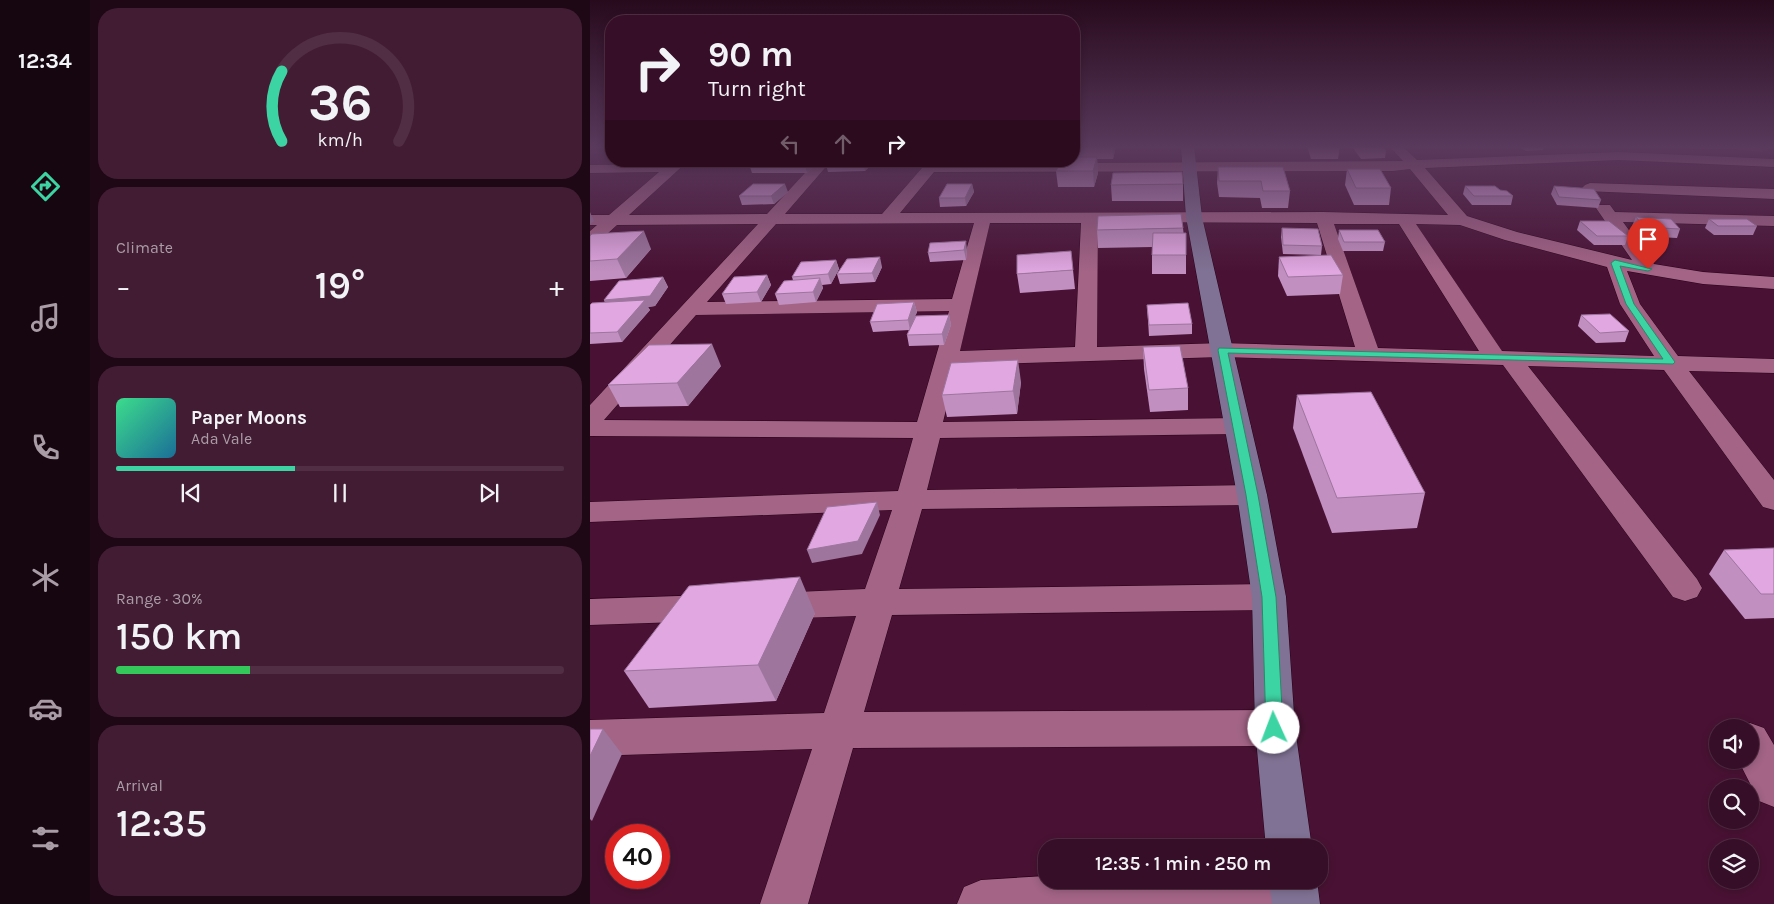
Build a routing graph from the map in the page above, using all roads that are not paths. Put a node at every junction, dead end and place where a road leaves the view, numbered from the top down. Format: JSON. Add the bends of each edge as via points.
{"nodes":[{"id":1,"x":650,"y":188,"type":"edge"},
{"id":2,"x":800,"y":188,"type":"edge"},
{"id":3,"x":913,"y":188,"type":"edge"},
{"id":4,"x":1191,"y":188,"type":"edge"},
{"id":5,"x":1434,"y":188,"type":"edge"},
{"id":6,"x":1590,"y":188,"type":"edge"},
{"id":7,"x":1596,"y":188,"type":"edge"},
{"id":8,"x":1735,"y":188,"type":"edge"},
{"id":9,"x":1740,"y":193,"type":"junction"},
{"id":10,"x":1774,"y":194,"type":"edge"},
{"id":11,"x":1194,"y":217,"type":"junction"},
{"id":12,"x":1323,"y":217,"type":"junction"},
{"id":13,"x":1611,"y":217,"type":"junction"},
{"id":14,"x":773,"y":218,"type":"junction"},
{"id":15,"x":887,"y":218,"type":"junction"},
{"id":16,"x":1090,"y":218,"type":"junction"},
{"id":17,"x":1403,"y":218,"type":"junction"},
{"id":18,"x":614,"y":219,"type":"junction"},
{"id":19,"x":983,"y":219,"type":"junction"},
{"id":20,"x":590,"y":220,"type":"edge"},
{"id":21,"x":1461,"y":220,"type":"junction"},
{"id":22,"x":1774,"y":220,"type":"edge"},
{"id":23,"x":590,"y":240,"type":"edge"},
{"id":24,"x":1615,"y":263,"type":"junction"},
{"id":25,"x":1648,"y":269,"type":"junction"},
{"id":26,"x":1774,"y":283,"type":"edge"},
{"id":27,"x":962,"y":305,"type":"junction"},
{"id":28,"x":690,"y":309,"type":"junction"},
{"id":29,"x":1222,"y":350,"type":"junction"},
{"id":30,"x":1086,"y":353,"type":"junction"},
{"id":31,"x":1369,"y":354,"type":"junction"},
{"id":32,"x":948,"y":358,"type":"junction"},
{"id":33,"x":1502,"y":358,"type":"junction"},
{"id":34,"x":1670,"y":362,"type":"junction"},
{"id":35,"x":1774,"y":366,"type":"edge"},
{"id":36,"x":590,"y":420,"type":"edge"},
{"id":37,"x":1238,"y":426,"type":"junction"},
{"id":38,"x":590,"y":428,"type":"edge"},
{"id":39,"x":929,"y":430,"type":"junction"},
{"id":40,"x":1252,"y":495,"type":"junction"},
{"id":41,"x":910,"y":500,"type":"junction"},
{"id":42,"x":1774,"y":500,"type":"edge"},
{"id":43,"x":590,"y":512,"type":"edge"},
{"id":44,"x":1685,"y":588,"type":"dead end"},
{"id":45,"x":1269,"y":597,"type":"junction"},
{"id":46,"x":879,"y":602,"type":"junction"},
{"id":47,"x":590,"y":612,"type":"edge"},
{"id":48,"x":1274,"y":728,"type":"junction"},
{"id":49,"x":839,"y":730,"type":"junction"},
{"id":50,"x":590,"y":738,"type":"edge"},
{"id":51,"x":1759,"y":758,"type":"edge"},
{"id":52,"x":1774,"y":787,"type":"edge"},
{"id":53,"x":1288,"y":839,"type":"edge"},
{"id":54,"x":1168,"y":889,"type":"edge"},
{"id":55,"x":784,"y":904,"type":"edge"},
{"id":56,"x":981,"y":904,"type":"edge"}],
"edges":[{"from":1,"to":18,"type":"street"},
{"from":2,"to":14,"type":"street"},
{"from":3,"to":15,"type":"street"},
{"from":4,"to":11,"type":"street"},
{"from":5,"to":21,"type":"street"},
{"from":6,"to":13,"type":"street"},
{"from":7,"to":9,"type":"street"},
{"from":8,"to":9,"type":"street"},
{"from":9,"to":10,"type":"street"},
{"from":9,"to":22,"type":"street"},
{"from":11,"to":12,"type":"street"},
{"from":11,"to":16,"type":"street"},
{"from":11,"to":29,"type":"street"},
{"from":12,"to":17,"type":"street"},
{"from":12,"to":31,"type":"street"},
{"from":13,"to":22,"type":"street"},
{"from":13,"to":25,"type":"street"},
{"from":14,"to":15,"type":"street"},
{"from":14,"to":18,"type":"street"},
{"from":14,"to":28,"type":"street"},
{"from":15,"to":19,"type":"street"},
{"from":16,"to":19,"type":"street"},
{"from":16,"to":30,"type":"street"},
{"from":17,"to":21,"type":"street"},
{"from":17,"to":33,"type":"street"},
{"from":18,"to":20,"type":"street"},
{"from":18,"to":23,"type":"street"},
{"from":19,"to":27,"type":"street"},
{"from":21,"to":24,"type":"street"},
{"from":24,"to":25,"type":"street"},
{"from":24,"to":34,"type":"street","via":[[1630,304]]},
{"from":25,"to":26,"type":"street","via":[[1703,278]]},
{"from":27,"to":28,"type":"street"},
{"from":27,"to":32,"type":"street"},
{"from":28,"to":36,"type":"street"},
{"from":29,"to":30,"type":"street"},
{"from":29,"to":31,"type":"street"},
{"from":29,"to":37,"type":"street"},
{"from":30,"to":32,"type":"street"},
{"from":31,"to":33,"type":"street"},
{"from":32,"to":39,"type":"street"},
{"from":33,"to":34,"type":"street"},
{"from":33,"to":44,"type":"street"},
{"from":34,"to":35,"type":"street"},
{"from":34,"to":42,"type":"street"},
{"from":37,"to":39,"type":"street"},
{"from":37,"to":40,"type":"street"},
{"from":38,"to":39,"type":"street"},
{"from":39,"to":41,"type":"street"},
{"from":40,"to":41,"type":"street"},
{"from":40,"to":45,"type":"street"},
{"from":41,"to":43,"type":"street"},
{"from":41,"to":46,"type":"street"},
{"from":45,"to":46,"type":"street"},
{"from":45,"to":48,"type":"street"},
{"from":46,"to":47,"type":"street"},
{"from":46,"to":49,"type":"street"},
{"from":48,"to":49,"type":"street"},
{"from":48,"to":53,"type":"street"},
{"from":49,"to":50,"type":"street"},
{"from":49,"to":55,"type":"street"},
{"from":51,"to":52,"type":"street"},
{"from":54,"to":56,"type":"street"}]}
